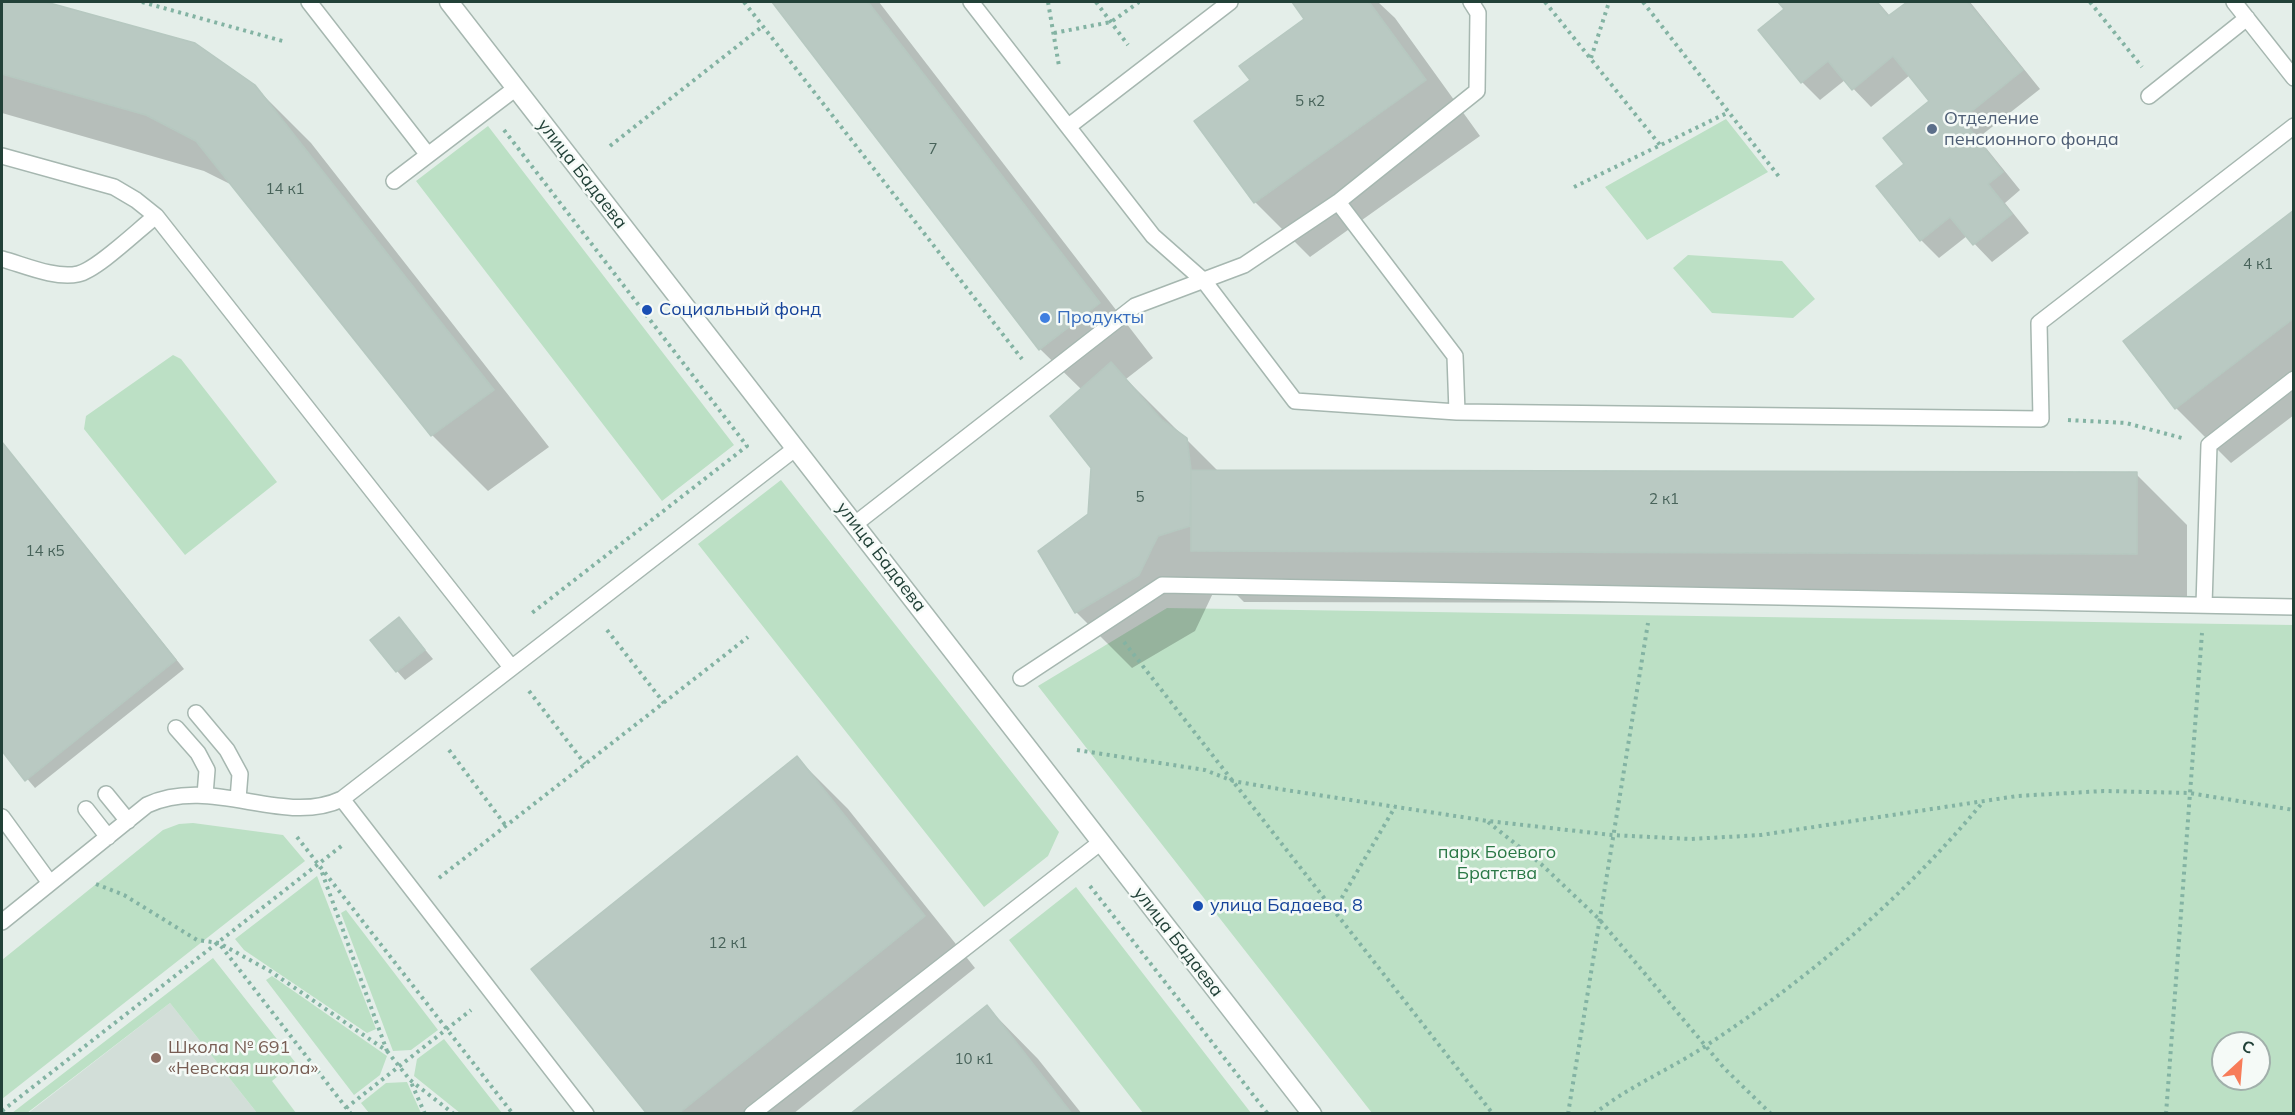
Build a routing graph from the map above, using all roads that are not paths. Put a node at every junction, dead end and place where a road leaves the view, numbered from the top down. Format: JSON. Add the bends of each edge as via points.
{"nodes":[{"id":1,"x":309,"y":2,"type":"edge"},
{"id":2,"x":449,"y":2,"type":"edge"},
{"id":3,"x":971,"y":2,"type":"edge"},
{"id":4,"x":1230,"y":2,"type":"edge"},
{"id":5,"x":1471,"y":2,"type":"edge"},
{"id":6,"x":2234,"y":2,"type":"edge"},
{"id":7,"x":2247,"y":18,"type":"junction"},
{"id":8,"x":2294,"y":78,"type":"edge"},
{"id":9,"x":516,"y":88,"type":"junction"},
{"id":10,"x":2154,"y":92,"type":"road end"},
{"id":11,"x":1069,"y":126,"type":"junction"},
{"id":12,"x":2294,"y":126,"type":"edge"},
{"id":13,"x":428,"y":155,"type":"junction"},
{"id":14,"x":2,"y":156,"type":"edge"},
{"id":15,"x":394,"y":181,"type":"dead end"},
{"id":16,"x":1338,"y":202,"type":"junction"},
{"id":17,"x":156,"y":216,"type":"junction"},
{"id":18,"x":2,"y":258,"type":"edge"},
{"id":19,"x":1204,"y":280,"type":"junction"},
{"id":20,"x":2294,"y":379,"type":"edge"},
{"id":21,"x":1457,"y":412,"type":"junction"},
{"id":22,"x":796,"y":448,"type":"junction"},
{"id":23,"x":855,"y":524,"type":"junction"},
{"id":24,"x":2204,"y":605,"type":"junction"},
{"id":25,"x":2294,"y":607,"type":"edge"},
{"id":26,"x":511,"y":667,"type":"junction"},
{"id":27,"x":1021,"y":678,"type":"dead end"},
{"id":28,"x":196,"y":713,"type":"dead end"},
{"id":29,"x":176,"y":728,"type":"dead end"},
{"id":30,"x":106,"y":794,"type":"dead end"},
{"id":31,"x":205,"y":795,"type":"junction"},
{"id":32,"x":238,"y":799,"type":"junction"},
{"id":33,"x":342,"y":799,"type":"junction"},
{"id":34,"x":86,"y":809,"type":"dead end"},
{"id":35,"x":2,"y":817,"type":"edge"},
{"id":36,"x":128,"y":821,"type":"junction"},
{"id":37,"x":108,"y":837,"type":"junction"},
{"id":38,"x":1101,"y":842,"type":"junction"},
{"id":39,"x":51,"y":883,"type":"junction"},
{"id":40,"x":2,"y":922,"type":"edge"},
{"id":41,"x":585,"y":1113,"type":"edge"},
{"id":42,"x":752,"y":1113,"type":"edge"},
{"id":43,"x":1312,"y":1113,"type":"edge"}],
"edges":[{"from":1,"to":13,"type":"lane"},
{"from":2,"to":9,"type":"street","name":"улица Бадаева"},
{"from":3,"to":11,"type":"lane"},
{"from":4,"to":11,"type":"lane"},
{"from":5,"to":16,"type":"lane","via":[[1478,13],[1477,91]]},
{"from":6,"to":7,"type":"lane"},
{"from":7,"to":8,"type":"lane"},
{"from":7,"to":10,"type":"lane"},
{"from":9,"to":13,"type":"lane"},
{"from":9,"to":22,"type":"street","name":"улица Бадаева"},
{"from":11,"to":19,"type":"lane","via":[[1153,236]]},
{"from":12,"to":21,"type":"lane","via":[[2039,323],[2041,419]]},
{"from":13,"to":15,"type":"lane"},
{"from":14,"to":17,"type":"lane","via":[[114,187]]},
{"from":16,"to":19,"type":"lane","via":[[1244,265]]},
{"from":16,"to":21,"type":"lane","via":[[1455,356]]},
{"from":17,"to":18,"type":"lane","via":[[79,274],[57,274]]},
{"from":17,"to":26,"type":"lane"},
{"from":19,"to":21,"type":"lane","via":[[1295,401]]},
{"from":19,"to":23,"type":"lane","via":[[1135,306]]},
{"from":20,"to":24,"type":"lane","via":[[2209,445]]},
{"from":22,"to":23,"type":"street","name":"улица Бадаева"},
{"from":22,"to":26,"type":"lane"},
{"from":23,"to":38,"type":"street","name":"улица Бадаева"},
{"from":24,"to":25,"type":"lane"},
{"from":24,"to":27,"type":"lane","via":[[1162,585]]},
{"from":26,"to":33,"type":"lane"},
{"from":28,"to":32,"type":"lane","via":[[227,750],[240,774]]},
{"from":29,"to":31,"type":"lane","via":[[207,770]]},
{"from":30,"to":36,"type":"lane"},
{"from":31,"to":32,"type":"lane"},
{"from":31,"to":36,"type":"lane","via":[[167,796]]},
{"from":32,"to":33,"type":"lane","via":[[304,808],[324,807]]},
{"from":33,"to":41,"type":"lane"},
{"from":34,"to":37,"type":"lane"},
{"from":35,"to":39,"type":"lane"},
{"from":36,"to":37,"type":"lane"},
{"from":37,"to":39,"type":"lane"},
{"from":38,"to":42,"type":"lane"},
{"from":38,"to":43,"type":"street","name":"улица Бадаева"},
{"from":39,"to":40,"type":"lane"}]}
